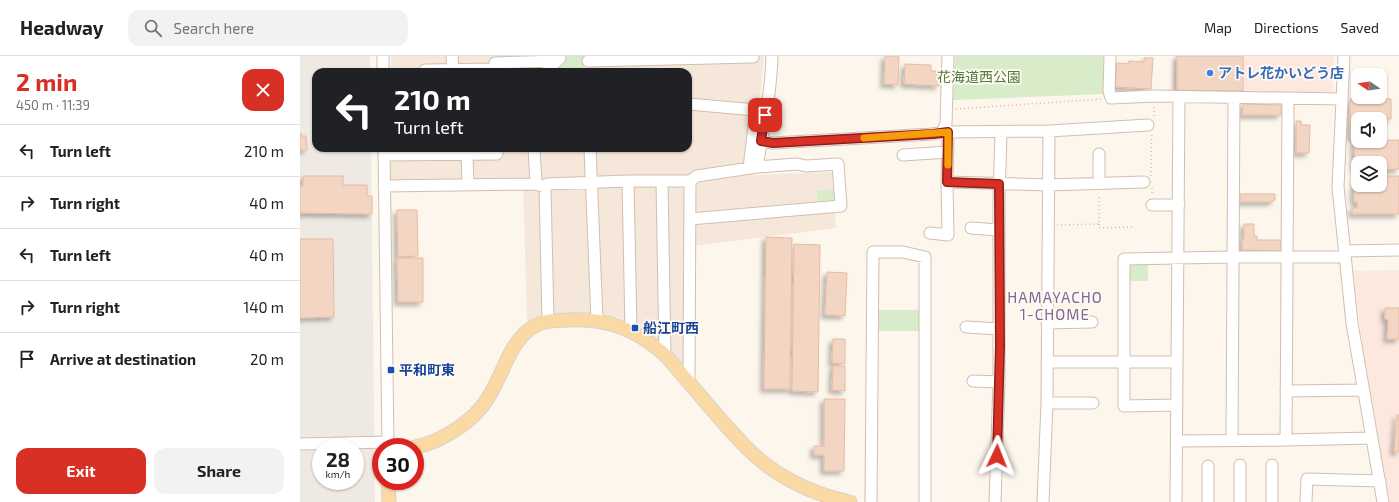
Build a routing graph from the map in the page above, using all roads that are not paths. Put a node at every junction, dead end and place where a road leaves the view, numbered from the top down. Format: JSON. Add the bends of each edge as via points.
{"nodes":[{"id":1,"x":383,"y":56,"type":"edge"},
{"id":2,"x":452,"y":56,"type":"edge"},
{"id":3,"x":772,"y":56,"type":"edge"},
{"id":4,"x":948,"y":56,"type":"edge"},
{"id":5,"x":1110,"y":56,"type":"edge"},
{"id":6,"x":1344,"y":56,"type":"edge"},
{"id":7,"x":687,"y":57,"type":"edge"},
{"id":8,"x":731,"y":57,"type":"edge"},
{"id":9,"x":753,"y":57,"type":"edge"},
{"id":10,"x":560,"y":58,"type":"edge"},
{"id":11,"x":643,"y":58,"type":"edge"},
{"id":12,"x":588,"y":63,"type":"edge"},
{"id":13,"x":383,"y":68,"type":"edge"},
{"id":14,"x":453,"y":68,"type":"edge"},
{"id":15,"x":495,"y":68,"type":"edge"},
{"id":16,"x":550,"y":68,"type":"edge"},
{"id":17,"x":1179,"y":97,"type":"junction"},
{"id":18,"x":1234,"y":98,"type":"junction"},
{"id":19,"x":1288,"y":99,"type":"junction"},
{"id":20,"x":1342,"y":99,"type":"junction"},
{"id":21,"x":692,"y":104,"type":"edge"},
{"id":22,"x":1151,"y":125,"type":"road end"},
{"id":23,"x":1049,"y":131,"type":"junction"},
{"id":24,"x":945,"y":132,"type":"junction"},
{"id":25,"x":1001,"y":132,"type":"junction"},
{"id":26,"x":761,"y":141,"type":"junction"},
{"id":27,"x":384,"y":152,"type":"edge"},
{"id":28,"x":469,"y":152,"type":"edge"},
{"id":29,"x":497,"y":152,"type":"edge"},
{"id":30,"x":535,"y":152,"type":"edge"},
{"id":31,"x":590,"y":152,"type":"edge"},
{"id":32,"x":948,"y":152,"type":"junction"},
{"id":33,"x":1099,"y":154,"type":"dead end"},
{"id":34,"x":903,"y":155,"type":"dead end"},
{"id":35,"x":753,"y":168,"type":"junction"},
{"id":36,"x":628,"y":181,"type":"junction"},
{"id":37,"x":662,"y":181,"type":"junction"},
{"id":38,"x":690,"y":181,"type":"junction"},
{"id":39,"x":591,"y":182,"type":"junction"},
{"id":40,"x":947,"y":182,"type":"junction"},
{"id":41,"x":1144,"y":182,"type":"dead end"},
{"id":42,"x":1099,"y":183,"type":"junction"},
{"id":43,"x":999,"y":184,"type":"junction"},
{"id":44,"x":468,"y":185,"type":"junction"},
{"id":45,"x":541,"y":185,"type":"junction"},
{"id":46,"x":1048,"y":185,"type":"junction"},
{"id":47,"x":384,"y":186,"type":"junction"},
{"id":48,"x":1179,"y":205,"type":"junction"},
{"id":49,"x":1152,"y":206,"type":"road end"},
{"id":50,"x":690,"y":219,"type":"junction"},
{"id":51,"x":971,"y":228,"type":"dead end"},
{"id":52,"x":999,"y":230,"type":"junction"},
{"id":53,"x":930,"y":233,"type":"dead end"},
{"id":54,"x":1399,"y":250,"type":"edge"},
{"id":55,"x":1345,"y":254,"type":"junction"},
{"id":56,"x":1232,"y":257,"type":"junction"},
{"id":57,"x":1287,"y":257,"type":"junction"},
{"id":58,"x":1178,"y":258,"type":"junction"},
{"id":59,"x":597,"y":320,"type":"junction"},
{"id":60,"x":548,"y":321,"type":"junction"},
{"id":61,"x":1092,"y":322,"type":"dead end"},
{"id":62,"x":1047,"y":323,"type":"junction"},
{"id":63,"x":966,"y":327,"type":"dead end"},
{"id":64,"x":1000,"y":329,"type":"junction"},
{"id":65,"x":631,"y":331,"type":"junction"},
{"id":66,"x":665,"y":356,"type":"junction"},
{"id":67,"x":1047,"y":362,"type":"junction"},
{"id":68,"x":1124,"y":362,"type":"junction"},
{"id":69,"x":1177,"y":362,"type":"junction"},
{"id":70,"x":973,"y":381,"type":"dead end"},
{"id":71,"x":689,"y":382,"type":"junction"},
{"id":72,"x":999,"y":382,"type":"junction"},
{"id":73,"x":1363,"y":390,"type":"junction"},
{"id":74,"x":1286,"y":391,"type":"junction"},
{"id":75,"x":1047,"y":403,"type":"junction"},
{"id":76,"x":1093,"y":403,"type":"dead end"},
{"id":77,"x":1177,"y":405,"type":"junction"},
{"id":78,"x":388,"y":438,"type":"edge"},
{"id":79,"x":1372,"y":438,"type":"junction"},
{"id":80,"x":1232,"y":440,"type":"junction"},
{"id":81,"x":1286,"y":440,"type":"junction"},
{"id":82,"x":1177,"y":441,"type":"junction"},
{"id":83,"x":300,"y":444,"type":"edge"},
{"id":84,"x":372,"y":445,"type":"edge"},
{"id":85,"x":424,"y":445,"type":"edge"},
{"id":86,"x":1240,"y":465,"type":"dead end"},
{"id":87,"x":1272,"y":465,"type":"dead end"},
{"id":88,"x":1208,"y":466,"type":"dead end"},
{"id":89,"x":1380,"y":481,"type":"junction"},
{"id":90,"x":388,"y":490,"type":"edge"},
{"id":91,"x":389,"y":502,"type":"edge"},
{"id":92,"x":850,"y":502,"type":"edge"},
{"id":93,"x":871,"y":502,"type":"edge"},
{"id":94,"x":925,"y":502,"type":"edge"},
{"id":95,"x":995,"y":502,"type":"edge"},
{"id":96,"x":1043,"y":502,"type":"edge"},
{"id":97,"x":1176,"y":502,"type":"edge"},
{"id":98,"x":1208,"y":502,"type":"edge"},
{"id":99,"x":1240,"y":502,"type":"edge"},
{"id":100,"x":1272,"y":502,"type":"edge"},
{"id":101,"x":1306,"y":502,"type":"edge"},
{"id":102,"x":1383,"y":502,"type":"edge"}],
"edges":[{"from":1,"to":13,"type":"street"},
{"from":2,"to":14,"type":"street"},
{"from":3,"to":26,"type":"street"},
{"from":4,"to":24,"type":"street"},
{"from":5,"to":17,"type":"street","via":[[1111,98]]},
{"from":6,"to":20,"type":"street"},
{"from":7,"to":8,"type":"street"},
{"from":7,"to":11,"type":"street"},
{"from":8,"to":9,"type":"street"},
{"from":10,"to":15,"type":"street","via":[[495,63]]},
{"from":10,"to":16,"type":"street"},
{"from":11,"to":12,"type":"street"},
{"from":17,"to":18,"type":"street"},
{"from":17,"to":48,"type":"street"},
{"from":18,"to":19,"type":"street"},
{"from":18,"to":56,"type":"street"},
{"from":19,"to":20,"type":"street"},
{"from":19,"to":57,"type":"street"},
{"from":20,"to":55,"type":"street","via":[[1338,187]]},
{"from":21,"to":35,"type":"street","via":[[756,110]]},
{"from":22,"to":23,"type":"street"},
{"from":23,"to":25,"type":"street"},
{"from":23,"to":46,"type":"street"},
{"from":24,"to":25,"type":"street"},
{"from":24,"to":26,"type":"street","via":[[773,143]]},
{"from":24,"to":32,"type":"street"},
{"from":25,"to":43,"type":"street"},
{"from":26,"to":35,"type":"street"},
{"from":27,"to":47,"type":"street"},
{"from":28,"to":29,"type":"street"},
{"from":28,"to":44,"type":"street"},
{"from":30,"to":45,"type":"street"},
{"from":31,"to":39,"type":"street"},
{"from":32,"to":34,"type":"street"},
{"from":32,"to":40,"type":"street"},
{"from":33,"to":42,"type":"street"},
{"from":35,"to":38,"type":"street","via":[[696,176]]},
{"from":35,"to":50,"type":"street","via":[[838,164],[841,206]]},
{"from":36,"to":37,"type":"street"},
{"from":36,"to":39,"type":"street"},
{"from":36,"to":65,"type":"street"},
{"from":37,"to":38,"type":"street"},
{"from":37,"to":66,"type":"street"},
{"from":38,"to":50,"type":"street"},
{"from":39,"to":45,"type":"street"},
{"from":39,"to":59,"type":"street"},
{"from":40,"to":43,"type":"street"},
{"from":40,"to":53,"type":"street","via":[[948,235]]},
{"from":41,"to":42,"type":"street"},
{"from":42,"to":46,"type":"street"},
{"from":43,"to":46,"type":"street"},
{"from":43,"to":52,"type":"street"},
{"from":44,"to":45,"type":"street"},
{"from":44,"to":47,"type":"street"},
{"from":45,"to":60,"type":"street"},
{"from":46,"to":62,"type":"street"},
{"from":47,"to":78,"type":"street"},
{"from":48,"to":49,"type":"street"},
{"from":48,"to":58,"type":"street"},
{"from":50,"to":71,"type":"street"},
{"from":51,"to":52,"type":"street"},
{"from":52,"to":64,"type":"street"},
{"from":54,"to":55,"type":"street"},
{"from":55,"to":57,"type":"street"},
{"from":55,"to":73,"type":"street","via":[[1352,323]]},
{"from":56,"to":57,"type":"street"},
{"from":56,"to":58,"type":"street"},
{"from":56,"to":80,"type":"street"},
{"from":57,"to":74,"type":"street"},
{"from":58,"to":68,"type":"street","via":[[1124,259]]},
{"from":58,"to":69,"type":"street"},
{"from":59,"to":60,"type":"main road"},
{"from":59,"to":65,"type":"main road","via":[[619,325]]},
{"from":60,"to":85,"type":"main road","via":[[536,325],[523,335],[479,410],[440,440]]},
{"from":61,"to":62,"type":"street"},
{"from":62,"to":67,"type":"street"},
{"from":63,"to":64,"type":"street"},
{"from":64,"to":72,"type":"street"},
{"from":65,"to":66,"type":"main road"},
{"from":66,"to":71,"type":"main road"},
{"from":67,"to":68,"type":"street"},
{"from":67,"to":75,"type":"street"},
{"from":68,"to":69,"type":"street"},
{"from":68,"to":77,"type":"street","via":[[1124,406]]},
{"from":69,"to":77,"type":"street"},
{"from":70,"to":72,"type":"street"},
{"from":71,"to":92,"type":"main road","via":[[747,449],[769,467],[817,492]]},
{"from":72,"to":95,"type":"street"},
{"from":73,"to":74,"type":"street"},
{"from":73,"to":79,"type":"street"},
{"from":74,"to":81,"type":"street"},
{"from":75,"to":76,"type":"street"},
{"from":75,"to":96,"type":"street"},
{"from":77,"to":82,"type":"street"},
{"from":79,"to":81,"type":"street"},
{"from":79,"to":89,"type":"street"},
{"from":80,"to":81,"type":"street"},
{"from":80,"to":82,"type":"street"},
{"from":82,"to":97,"type":"street"},
{"from":83,"to":84,"type":"street"},
{"from":86,"to":99,"type":"street"},
{"from":87,"to":100,"type":"street"},
{"from":88,"to":98,"type":"street"},
{"from":89,"to":101,"type":"street","via":[[1306,479]]},
{"from":89,"to":102,"type":"street"},
{"from":90,"to":91,"type":"main road"},
{"from":93,"to":94,"type":"street","via":[[873,252],[903,252],[925,256]]}]}
